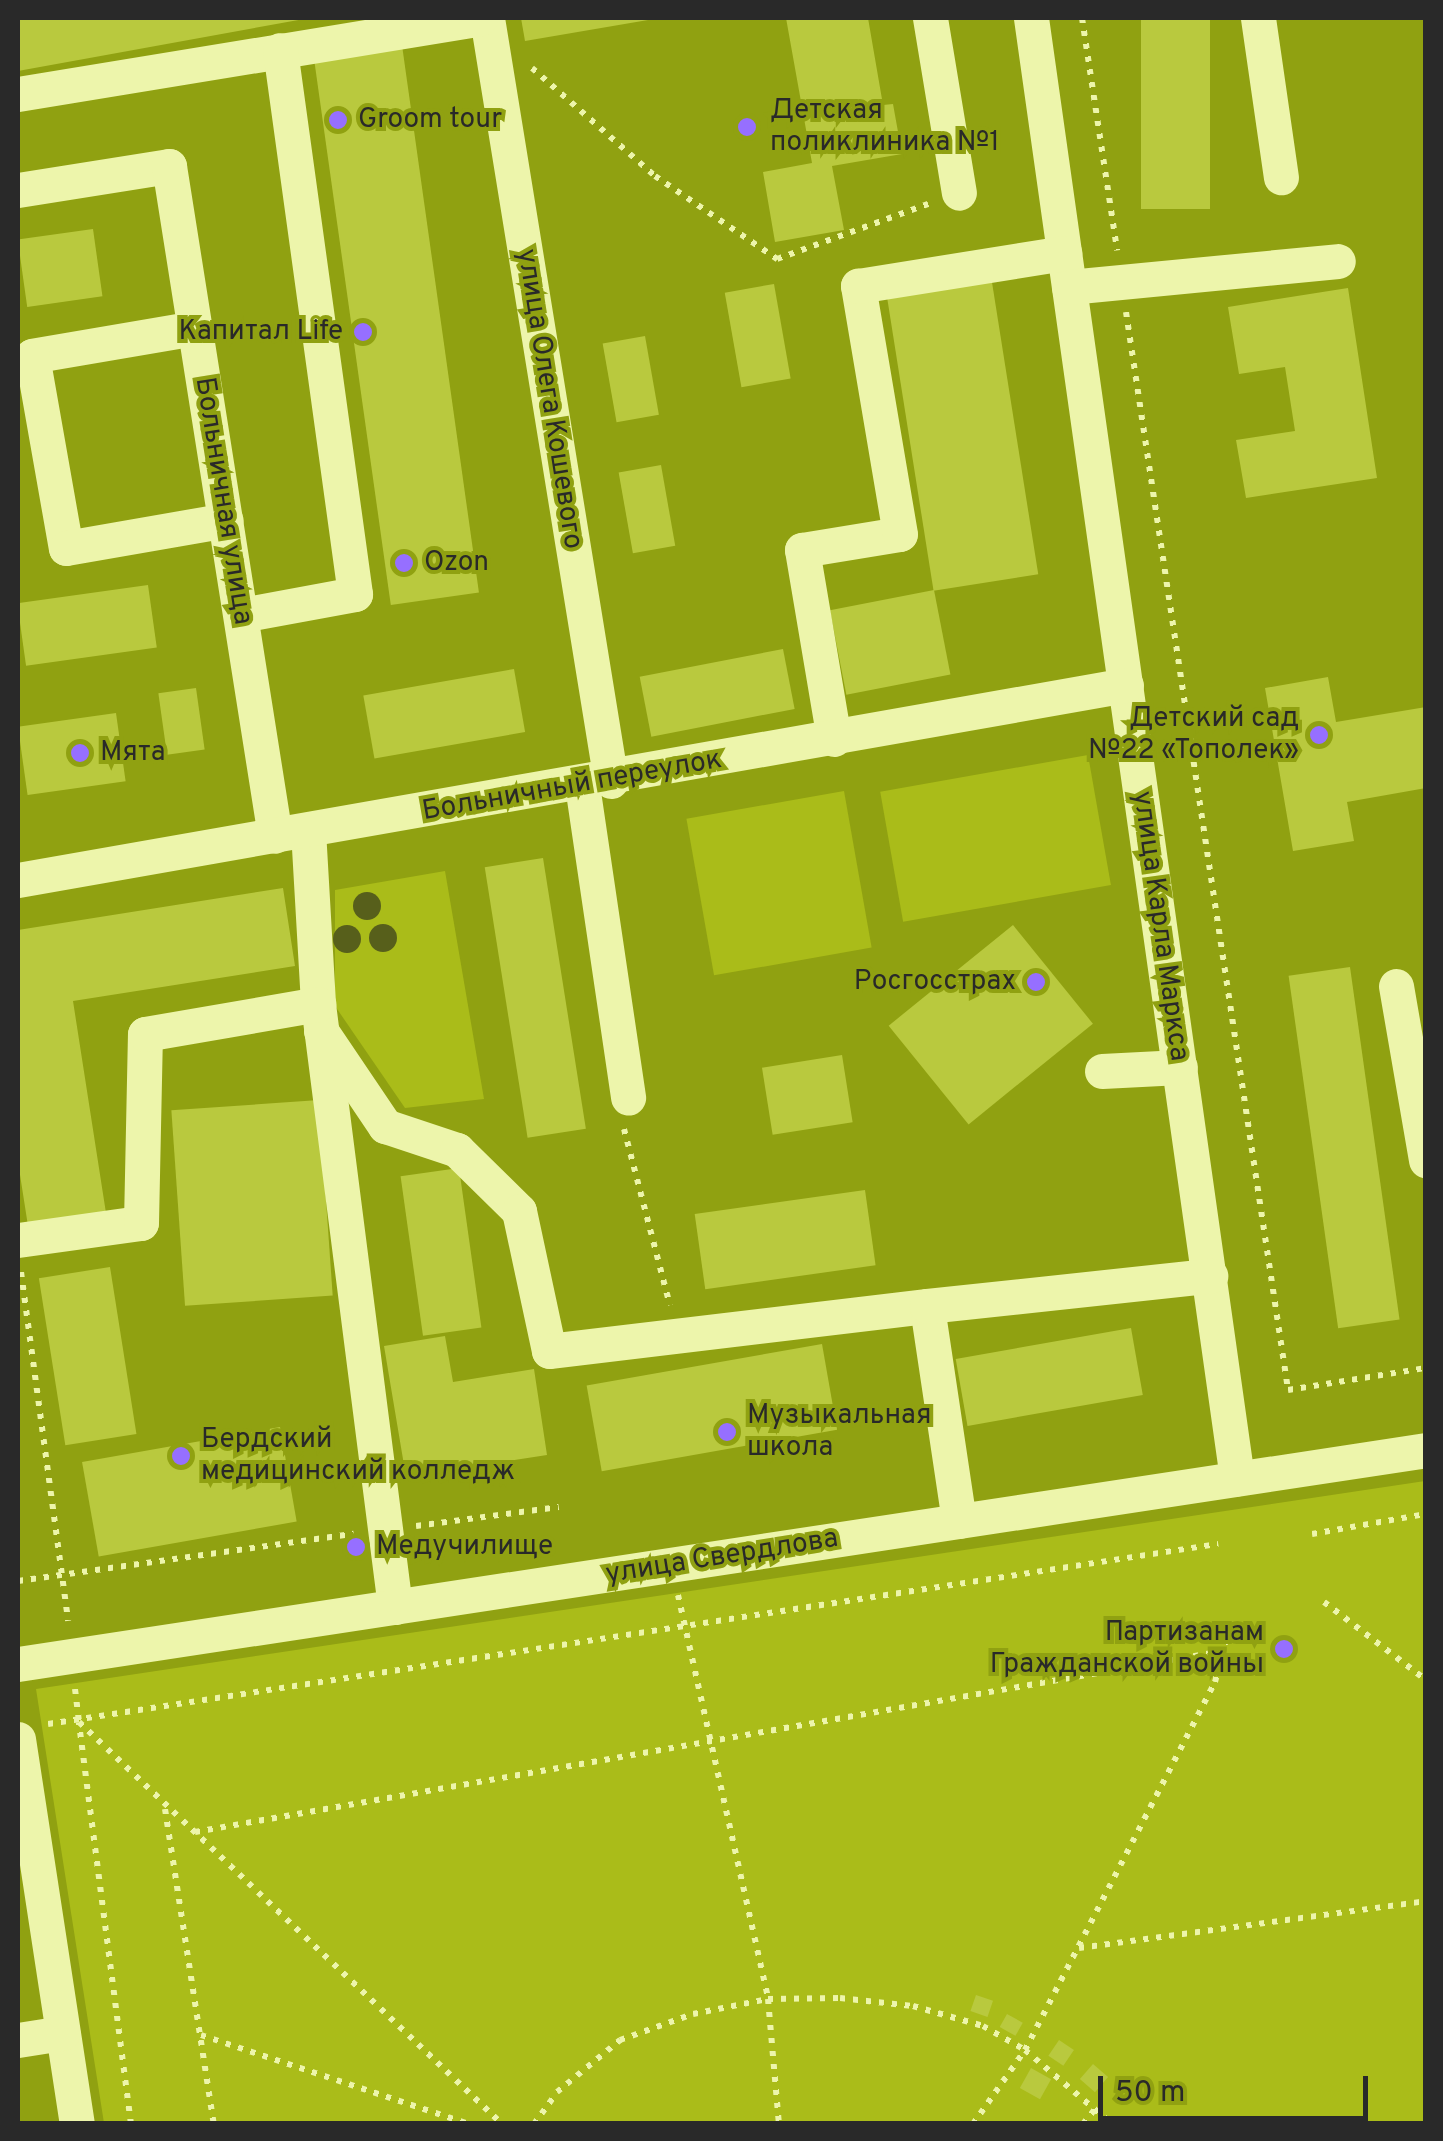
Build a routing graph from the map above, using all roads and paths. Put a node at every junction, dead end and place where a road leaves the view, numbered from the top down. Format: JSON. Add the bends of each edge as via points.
{"nodes":[{"id":1,"x":484,"y":18,"type":"edge"},
{"id":2,"x":930,"y":18,"type":"edge"},
{"id":3,"x":1031,"y":18,"type":"edge"},
{"id":4,"x":1082,"y":18,"type":"edge"},
{"id":5,"x":1258,"y":18,"type":"edge"},
{"id":6,"x":280,"y":50,"type":"junction"},
{"id":7,"x":522,"y":56,"type":"dead end"},
{"id":8,"x":18,"y":94,"type":"edge"},
{"id":9,"x":1282,"y":177,"type":"dead end"},
{"id":10,"x":18,"y":190,"type":"edge"},
{"id":11,"x":958,"y":193,"type":"joint"},
{"id":12,"x":1338,"y":261,"type":"dead end"},
{"id":13,"x":1067,"y":270,"type":"junction"},
{"id":14,"x":1122,"y":282,"type":"junction"},
{"id":15,"x":195,"y":328,"type":"junction"},
{"id":16,"x":226,"y":520,"type":"junction"},
{"id":17,"x":241,"y":615,"type":"junction"},
{"id":18,"x":1126,"y":686,"type":"junction"},
{"id":19,"x":834,"y":739,"type":"junction"},
{"id":20,"x":597,"y":783,"type":"junction"},
{"id":21,"x":292,"y":833,"type":"junction"},
{"id":22,"x":18,"y":880,"type":"edge"},
{"id":23,"x":1396,"y":986,"type":"dead end"},
{"id":24,"x":320,"y":1018,"type":"junction"},
{"id":25,"x":1180,"y":1067,"type":"junction"},
{"id":26,"x":1102,"y":1071,"type":"dead end"},
{"id":27,"x":628,"y":1098,"type":"joint"},
{"id":28,"x":1426,"y":1160,"type":"edge"},
{"id":29,"x":19,"y":1253,"type":"edge"},
{"id":30,"x":1210,"y":1276,"type":"junction"},
{"id":31,"x":927,"y":1306,"type":"junction"},
{"id":32,"x":679,"y":1336,"type":"junction"},
{"id":33,"x":1426,"y":1368,"type":"edge"},
{"id":34,"x":1426,"y":1450,"type":"edge"},
{"id":35,"x":1237,"y":1479,"type":"junction"},
{"id":36,"x":559,"y":1507,"type":"dead end"},
{"id":37,"x":1426,"y":1514,"type":"edge"},
{"id":38,"x":960,"y":1521,"type":"junction"},
{"id":39,"x":380,"y":1530,"type":"junction"},
{"id":40,"x":1312,"y":1534,"type":"dead end"},
{"id":41,"x":1218,"y":1544,"type":"dead end"},
{"id":42,"x":672,"y":1565,"type":"junction"},
{"id":43,"x":63,"y":1575,"type":"junction"},
{"id":44,"x":18,"y":1581,"type":"edge"},
{"id":45,"x":1324,"y":1602,"type":"dead end"},
{"id":46,"x":395,"y":1606,"type":"junction"},
{"id":47,"x":1232,"y":1620,"type":"dead end"},
{"id":48,"x":685,"y":1628,"type":"junction"},
{"id":49,"x":1223,"y":1650,"type":"junction"},
{"id":50,"x":71,"y":1656,"type":"junction"},
{"id":51,"x":18,"y":1664,"type":"edge"},
{"id":52,"x":1426,"y":1680,"type":"edge"},
{"id":53,"x":79,"y":1722,"type":"junction"},
{"id":54,"x":18,"y":1739,"type":"edge"},
{"id":55,"x":711,"y":1741,"type":"junction"},
{"id":56,"x":164,"y":1807,"type":"junction"},
{"id":57,"x":194,"y":1832,"type":"junction"},
{"id":58,"x":1426,"y":1901,"type":"edge"},
{"id":59,"x":1078,"y":1948,"type":"junction"},
{"id":60,"x":768,"y":1999,"type":"junction"},
{"id":61,"x":62,"y":2033,"type":"junction"},
{"id":62,"x":201,"y":2035,"type":"junction"},
{"id":63,"x":18,"y":2040,"type":"edge"},
{"id":64,"x":1025,"y":2050,"type":"junction"},
{"id":65,"x":1096,"y":2107,"type":"junction"},
{"id":66,"x":76,"y":2124,"type":"edge"},
{"id":67,"x":131,"y":2124,"type":"edge"},
{"id":68,"x":214,"y":2124,"type":"edge"},
{"id":69,"x":468,"y":2124,"type":"edge"},
{"id":70,"x":502,"y":2124,"type":"edge"},
{"id":71,"x":534,"y":2124,"type":"edge"},
{"id":72,"x":779,"y":2124,"type":"edge"},
{"id":73,"x":973,"y":2124,"type":"edge"},
{"id":74,"x":1083,"y":2124,"type":"edge"},
{"id":75,"x":1112,"y":2124,"type":"edge"}],
"edges":[{"from":1,"to":6,"type":"street"},
{"from":1,"to":20,"type":"street","name":"улица Олега Кошевого"},
{"from":2,"to":11,"type":"street"},
{"from":3,"to":13,"type":"street","name":"улица Карла Маркса"},
{"from":4,"to":14,"type":"path"},
{"from":5,"to":9,"type":"street"},
{"from":6,"to":8,"type":"street"},
{"from":6,"to":17,"type":"street","via":[[355,594]]},
{"from":7,"to":11,"type":"path","via":[[655,176],[777,258]]},
{"from":10,"to":15,"type":"street","name":"Больничная улица","via":[[170,166]]},
{"from":12,"to":14,"type":"street"},
{"from":13,"to":14,"type":"street"},
{"from":13,"to":18,"type":"street","name":"улица Карла Маркса"},
{"from":13,"to":19,"type":"street","via":[[858,286],[900,534],[802,550]]},
{"from":14,"to":33,"type":"path","via":[[1288,1390]]},
{"from":15,"to":16,"type":"street","name":"Больничная улица"},
{"from":15,"to":16,"type":"street","via":[[32,356],[66,548]]},
{"from":16,"to":17,"type":"street","name":"Больничная улица"},
{"from":17,"to":21,"type":"street","name":"Больничная улица"},
{"from":18,"to":19,"type":"street","name":"Больничный переулок"},
{"from":18,"to":25,"type":"street","name":"улица Карла Маркса"},
{"from":19,"to":20,"type":"street","name":"Больничный переулок"},
{"from":20,"to":21,"type":"street","name":"Больничный переулок"},
{"from":20,"to":27,"type":"street","name":"улица Олега Кошевого"},
{"from":21,"to":22,"type":"street","name":"Больничный переулок"},
{"from":21,"to":24,"type":"street","name":"Больничная улица"},
{"from":23,"to":28,"type":"street"},
{"from":24,"to":29,"type":"street","via":[[146,1034],[141,1224]]},
{"from":24,"to":32,"type":"street","via":[[385,1126],[457,1150],[519,1211],[549,1351]]},
{"from":24,"to":39,"type":"street","name":"Больничная улица"},
{"from":25,"to":26,"type":"street"},
{"from":25,"to":30,"type":"street","name":"улица Карла Маркса"},
{"from":27,"to":32,"type":"path","via":[[623,1141]]},
{"from":29,"to":43,"type":"path"},
{"from":30,"to":31,"type":"street"},
{"from":30,"to":35,"type":"street","name":"улица Карла Маркса"},
{"from":31,"to":32,"type":"street"},
{"from":31,"to":38,"type":"street"},
{"from":34,"to":35,"type":"street","name":"улица Свердлова"},
{"from":35,"to":38,"type":"street","name":"улица Свердлова"},
{"from":36,"to":39,"type":"path"},
{"from":37,"to":40,"type":"path"},
{"from":38,"to":42,"type":"street","name":"улица Свердлова"},
{"from":39,"to":43,"type":"path"},
{"from":39,"to":46,"type":"street","name":"Больничная улица"},
{"from":41,"to":48,"type":"path"},
{"from":42,"to":46,"type":"street","name":"улица Свердлова"},
{"from":42,"to":48,"type":"path"},
{"from":43,"to":44,"type":"path"},
{"from":43,"to":50,"type":"path"},
{"from":45,"to":52,"type":"path"},
{"from":46,"to":50,"type":"street","name":"улица Свердлова"},
{"from":47,"to":49,"type":"path"},
{"from":48,"to":53,"type":"path"},
{"from":48,"to":55,"type":"path"},
{"from":49,"to":55,"type":"path"},
{"from":49,"to":59,"type":"path","via":[[1215,1682]]},
{"from":50,"to":51,"type":"street","name":"улица Свердлова"},
{"from":50,"to":53,"type":"path"},
{"from":53,"to":56,"type":"path"},
{"from":53,"to":67,"type":"path"},
{"from":54,"to":61,"type":"street"},
{"from":55,"to":57,"type":"path"},
{"from":55,"to":60,"type":"path"},
{"from":56,"to":57,"type":"path"},
{"from":56,"to":62,"type":"path"},
{"from":57,"to":70,"type":"path"},
{"from":58,"to":59,"type":"path"},
{"from":59,"to":64,"type":"path"},
{"from":60,"to":64,"type":"path","via":[[913,2006],[983,2026]]},
{"from":60,"to":71,"type":"path","via":[[692,2014],[620,2040],[557,2092]]},
{"from":60,"to":72,"type":"path"},
{"from":61,"to":63,"type":"street"},
{"from":61,"to":66,"type":"street"},
{"from":62,"to":68,"type":"path"},
{"from":62,"to":69,"type":"path"},
{"from":64,"to":65,"type":"path"},
{"from":64,"to":73,"type":"path"},
{"from":65,"to":74,"type":"path"},
{"from":65,"to":75,"type":"path"}]}
